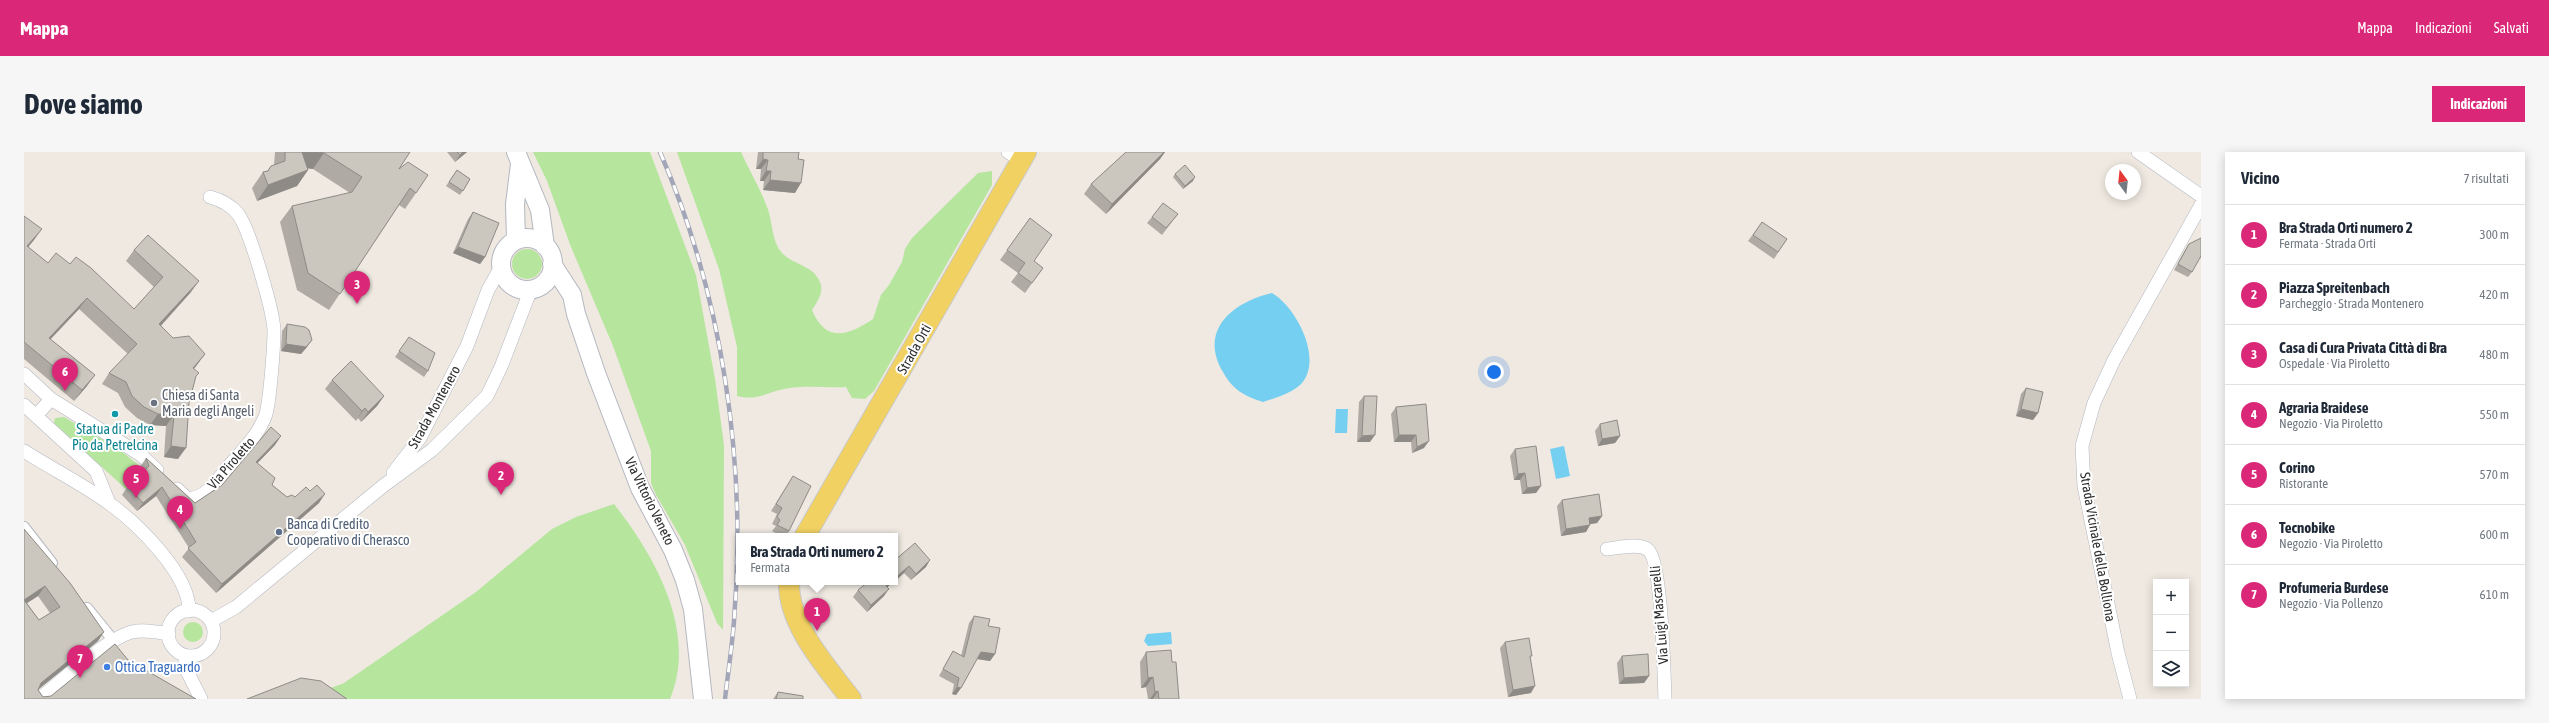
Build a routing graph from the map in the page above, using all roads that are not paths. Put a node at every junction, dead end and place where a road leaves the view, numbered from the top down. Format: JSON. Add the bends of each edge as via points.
{"nodes":[{"id":1,"x":2138,"y":152,"type":"edge"},
{"id":2,"x":1018,"y":155,"type":"edge"},
{"id":3,"x":518,"y":158,"type":"edge"},
{"id":4,"x":2201,"y":196,"type":"edge"},
{"id":5,"x":210,"y":198,"type":"dead end"},
{"id":6,"x":2201,"y":205,"type":"edge"},
{"id":7,"x":516,"y":240,"type":"junction"},
{"id":8,"x":545,"y":246,"type":"junction"},
{"id":9,"x":552,"y":264,"type":"junction"},
{"id":10,"x":501,"y":267,"type":"junction"},
{"id":11,"x":535,"y":288,"type":"junction"},
{"id":12,"x":576,"y":314,"type":"junction"},
{"id":13,"x":24,"y":374,"type":"edge"},
{"id":14,"x":51,"y":399,"type":"junction"},
{"id":15,"x":24,"y":405,"type":"edge"},
{"id":16,"x":36,"y":416,"type":"junction"},
{"id":17,"x":24,"y":451,"type":"edge"},
{"id":18,"x":383,"y":486,"type":"junction"},
{"id":19,"x":109,"y":503,"type":"junction"},
{"id":20,"x":24,"y":527,"type":"edge"},
{"id":21,"x":808,"y":533,"type":"edge"},
{"id":22,"x":1608,"y":549,"type":"dead end"},
{"id":23,"x":56,"y":569,"type":"edge"},
{"id":24,"x":789,"y":585,"type":"edge"},
{"id":25,"x":80,"y":599,"type":"edge"},
{"id":26,"x":189,"y":611,"type":"junction"},
{"id":27,"x":211,"y":621,"type":"junction"},
{"id":28,"x":169,"y":634,"type":"junction"},
{"id":29,"x":113,"y":640,"type":"junction"},
{"id":30,"x":184,"y":655,"type":"junction"},
{"id":31,"x":701,"y":670,"type":"junction"},
{"id":32,"x":39,"y":699,"type":"edge"},
{"id":33,"x":201,"y":699,"type":"edge"},
{"id":34,"x":692,"y":699,"type":"edge"},
{"id":35,"x":703,"y":699,"type":"edge"},
{"id":36,"x":851,"y":699,"type":"edge"},
{"id":37,"x":1665,"y":699,"type":"edge"},
{"id":38,"x":2130,"y":699,"type":"edge"}],
"edges":[{"from":1,"to":4,"type":"street"},
{"from":2,"to":21,"type":"main road","name":"Strada Orti"},
{"from":3,"to":7,"type":"main road"},
{"from":3,"to":8,"type":"main road","via":[[540,210]]},
{"from":5,"to":14,"type":"street","name":"Via Piroletto","via":[[223,201],[238,214],[272,314],[274,330],[266,413],[260,429],[211,488],[199,498],[188,499],[141,455]]},
{"from":6,"to":38,"type":"street","name":"Strada Vicinale della Bolliona","via":[[2114,360],[2094,403],[2082,446],[2084,486],[2118,653]]},
{"from":7,"to":8,"type":"main road","via":[[532,238]]},
{"from":7,"to":10,"type":"main road","via":[[504,251]]},
{"from":8,"to":9,"type":"main road"},
{"from":9,"to":11,"type":"main road","via":[[549,277]]},
{"from":9,"to":12,"type":"main road","name":"Via Vittorio Veneto","via":[[572,295]]},
{"from":10,"to":11,"type":"main road","via":[[508,282],[523,289]]},
{"from":10,"to":18,"type":"street","name":"Strada Montenero","via":[[488,290],[466,346],[420,438]]},
{"from":11,"to":12,"type":"main road","name":"Via Vittorio Veneto","via":[[557,294]]},
{"from":11,"to":18,"type":"street","name":"Strada Montenero","via":[[487,396],[432,450]]},
{"from":12,"to":31,"type":"main road","name":"Via Vittorio Veneto","via":[[640,488],[673,550],[685,580],[693,609]]},
{"from":13,"to":14,"type":"street","name":"Via Piroletto"},
{"from":14,"to":16,"type":"street"},
{"from":15,"to":16,"type":"street"},
{"from":16,"to":19,"type":"street","via":[[96,471]]},
{"from":17,"to":19,"type":"street"},
{"from":18,"to":27,"type":"street","via":[[236,607]]},
{"from":19,"to":26,"type":"street","via":[[127,518],[176,570],[187,590]]},
{"from":20,"to":23,"type":"street"},
{"from":22,"to":37,"type":"street","name":"Via Luigi Mascarelli","via":[[1640,546],[1654,557],[1658,578]]},
{"from":24,"to":36,"type":"main road","via":[[788,593],[795,615],[805,636]]},
{"from":25,"to":29,"type":"street"},
{"from":26,"to":27,"type":"street","via":[[202,613]]},
{"from":26,"to":28,"type":"street","via":[[172,621]]},
{"from":27,"to":30,"type":"street","via":[[214,634],[209,647],[198,655]]},
{"from":28,"to":29,"type":"street","via":[[143,630]]},
{"from":28,"to":30,"type":"street","via":[[173,647]]},
{"from":29,"to":32,"type":"street"},
{"from":30,"to":33,"type":"street","via":[[187,671]]},
{"from":31,"to":34,"type":"main road","name":"Via Vittorio Veneto"},
{"from":31,"to":35,"type":"main road","name":"Via Vittorio Veneto"}]}
